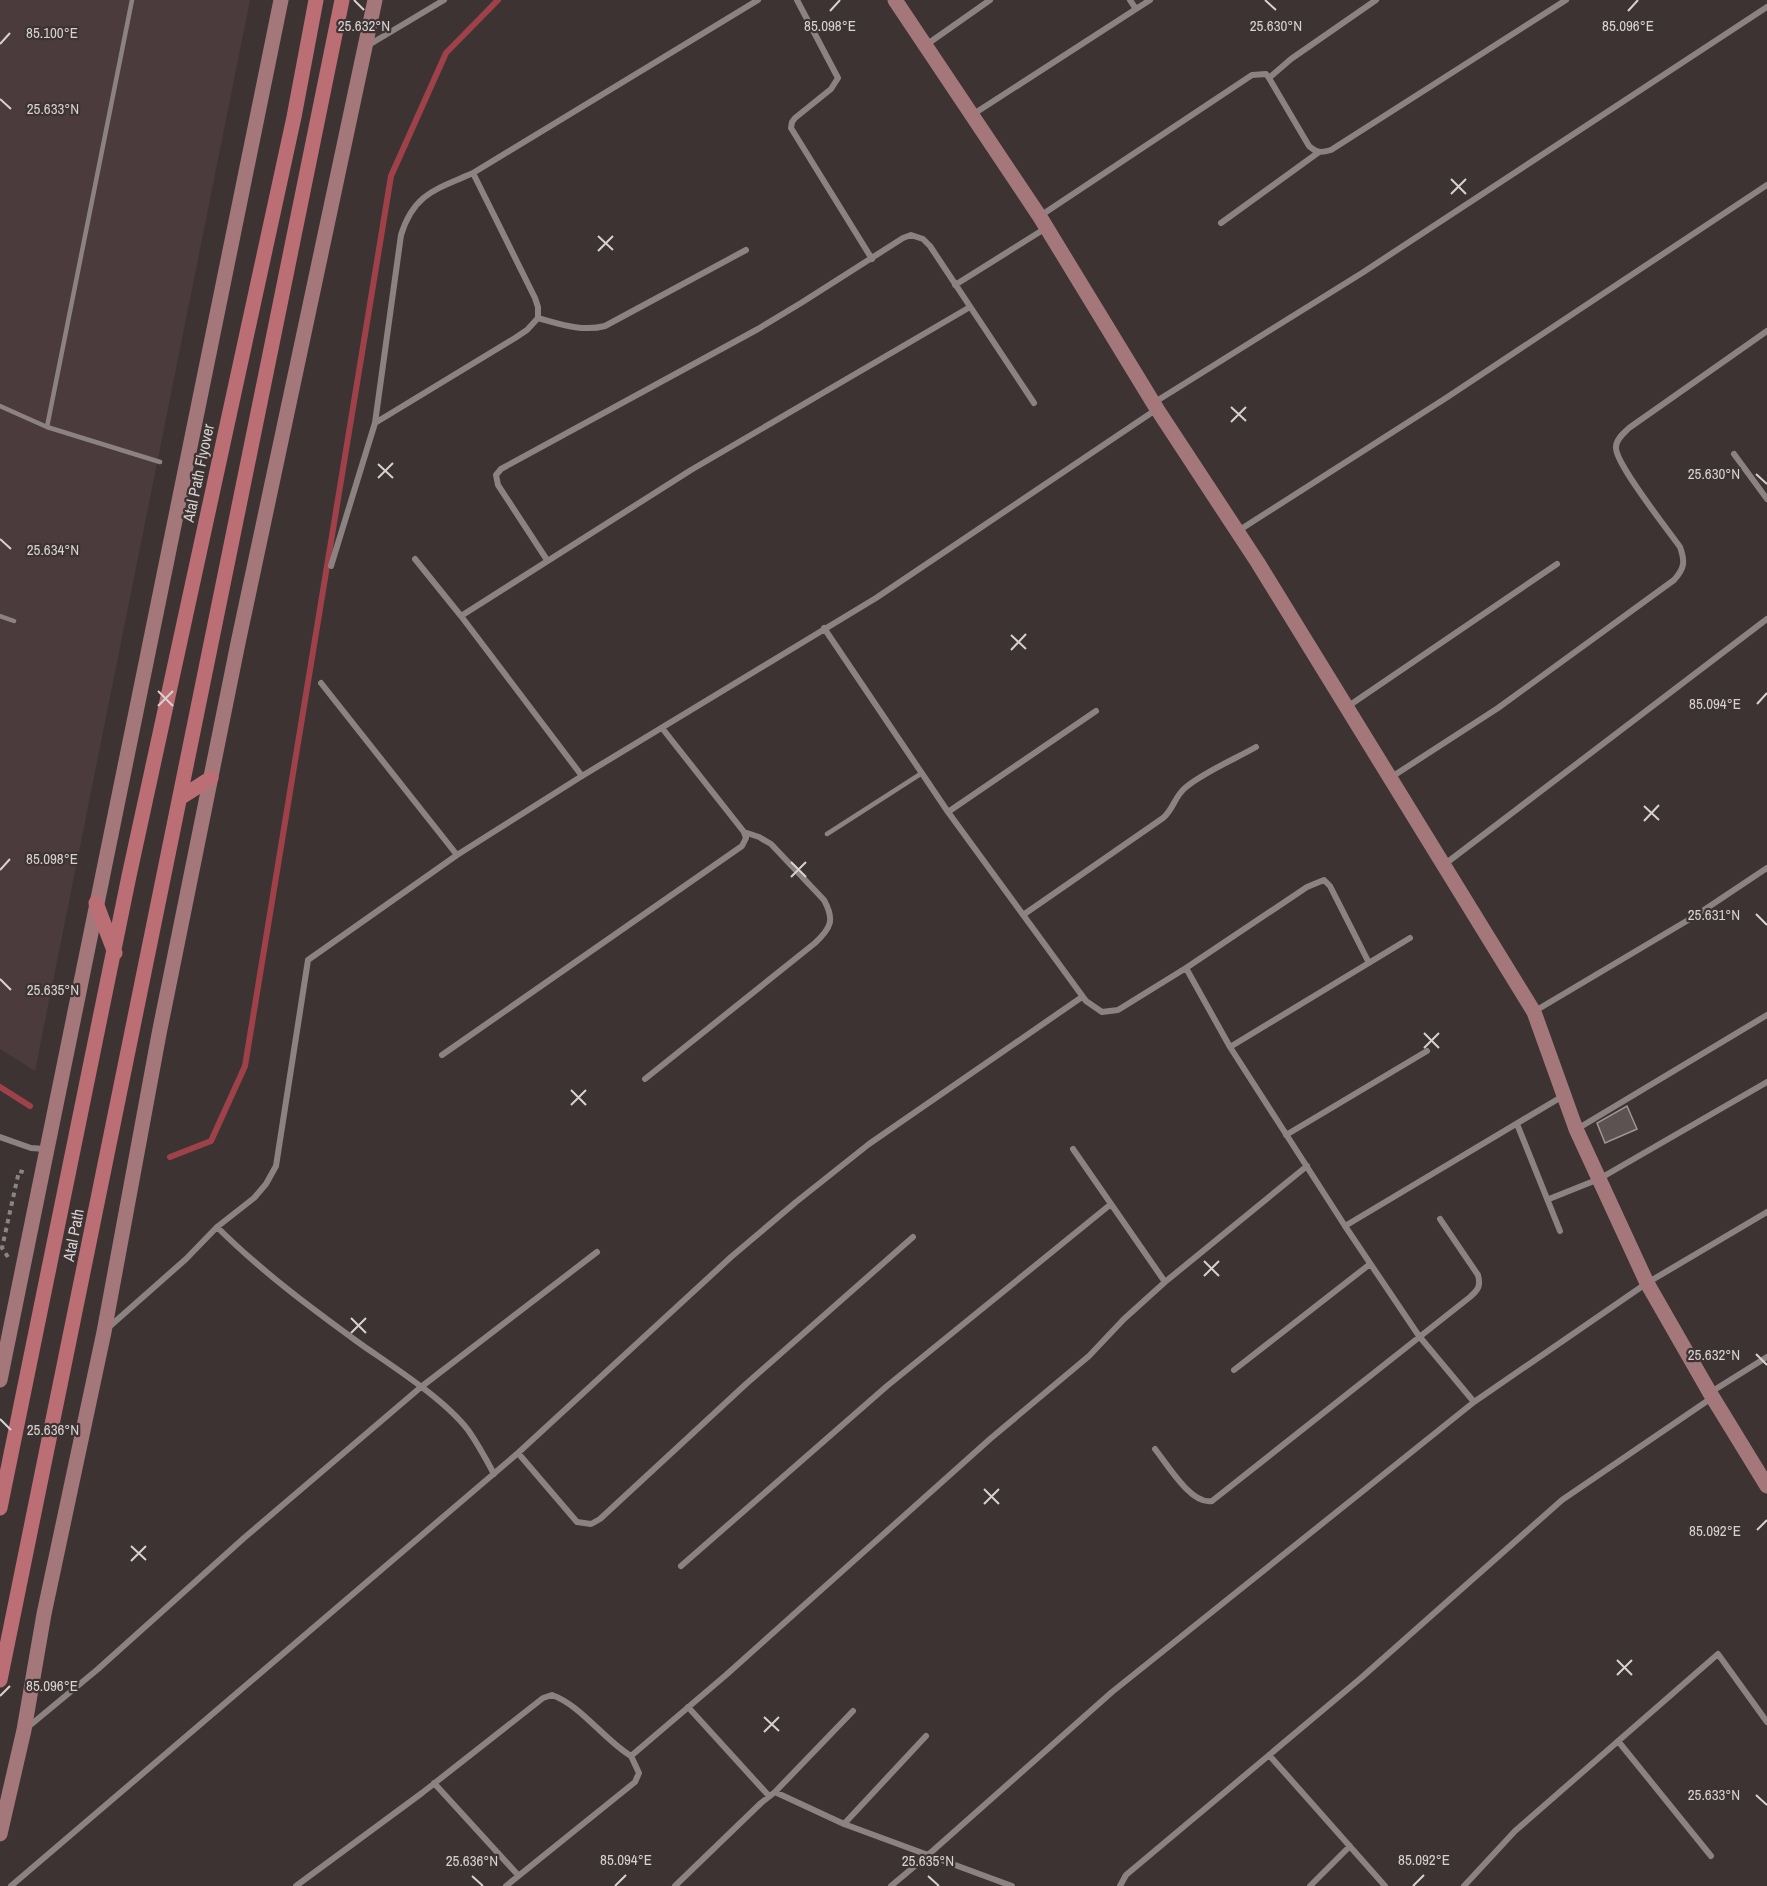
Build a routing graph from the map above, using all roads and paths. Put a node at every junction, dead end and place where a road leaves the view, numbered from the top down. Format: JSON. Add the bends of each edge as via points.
{"nodes":[{"id":1,"x":132,"y":0,"type":"edge"},
{"id":2,"x":281,"y":0,"type":"edge"},
{"id":3,"x":316,"y":0,"type":"edge"},
{"id":4,"x":342,"y":0,"type":"edge"},
{"id":5,"x":375,"y":0,"type":"edge"},
{"id":6,"x":444,"y":0,"type":"edge"},
{"id":7,"x":758,"y":0,"type":"edge"},
{"id":8,"x":797,"y":0,"type":"edge"},
{"id":9,"x":895,"y":0,"type":"edge"},
{"id":10,"x":990,"y":0,"type":"edge"},
{"id":11,"x":1130,"y":0,"type":"edge"},
{"id":12,"x":1150,"y":0,"type":"edge"},
{"id":13,"x":1377,"y":0,"type":"edge"},
{"id":14,"x":1566,"y":0,"type":"edge"},
{"id":15,"x":1767,"y":7,"type":"edge"},
{"id":16,"x":1136,"y":9,"type":"junction"},
{"id":17,"x":367,"y":46,"type":"junction"},
{"id":18,"x":925,"y":46,"type":"junction"},
{"id":19,"x":1269,"y":78,"type":"junction"},
{"id":20,"x":971,"y":115,"type":"junction"},
{"id":21,"x":1319,"y":152,"type":"junction"},
{"id":22,"x":473,"y":173,"type":"junction"},
{"id":23,"x":1767,"y":184,"type":"edge"},
{"id":24,"x":1043,"y":222,"type":"junction"},
{"id":25,"x":1221,"y":223,"type":"dead end"},
{"id":26,"x":746,"y":250,"type":"dead end"},
{"id":27,"x":872,"y":259,"type":"junction"},
{"id":28,"x":955,"y":285,"type":"junction"},
{"id":29,"x":970,"y":307,"type":"junction"},
{"id":30,"x":538,"y":318,"type":"junction"},
{"id":31,"x":1767,"y":331,"type":"edge"},
{"id":32,"x":1034,"y":403,"type":"dead end"},
{"id":33,"x":1156,"y":405,"type":"junction"},
{"id":34,"x":0,"y":406,"type":"edge"},
{"id":35,"x":375,"y":423,"type":"junction"},
{"id":36,"x":47,"y":427,"type":"junction"},
{"id":37,"x":1734,"y":454,"type":"dead end"},
{"id":38,"x":160,"y":462,"type":"dead end"},
{"id":39,"x":1767,"y":499,"type":"edge"},
{"id":40,"x":1237,"y":532,"type":"junction"},
{"id":41,"x":415,"y":559,"type":"dead end"},
{"id":42,"x":547,"y":560,"type":"junction"},
{"id":43,"x":1557,"y":564,"type":"dead end"},
{"id":44,"x":331,"y":566,"type":"dead end"},
{"id":45,"x":0,"y":616,"type":"edge"},
{"id":46,"x":461,"y":616,"type":"junction"},
{"id":47,"x":1767,"y":619,"type":"edge"},
{"id":48,"x":14,"y":621,"type":"dead end"},
{"id":49,"x":824,"y":628,"type":"junction"},
{"id":50,"x":321,"y":683,"type":"dead end"},
{"id":51,"x":1347,"y":707,"type":"junction"},
{"id":52,"x":1096,"y":711,"type":"dead end"},
{"id":53,"x":662,"y":728,"type":"junction"},
{"id":54,"x":1256,"y":747,"type":"dead end"},
{"id":55,"x":922,"y":773,"type":"junction"},
{"id":56,"x":582,"y":776,"type":"junction"},
{"id":57,"x":211,"y":778,"type":"junction"},
{"id":58,"x":1390,"y":778,"type":"junction"},
{"id":59,"x":180,"y":798,"type":"junction"},
{"id":60,"x":948,"y":812,"type":"junction"},
{"id":61,"x":744,"y":832,"type":"junction"},
{"id":62,"x":827,"y":834,"type":"dead end"},
{"id":63,"x":457,"y":855,"type":"junction"},
{"id":64,"x":1444,"y":864,"type":"junction"},
{"id":65,"x":1767,"y":868,"type":"edge"},
{"id":66,"x":96,"y":903,"type":"junction"},
{"id":67,"x":1023,"y":915,"type":"junction"},
{"id":68,"x":1410,"y":938,"type":"dead end"},
{"id":69,"x":115,"y":953,"type":"junction"},
{"id":70,"x":1369,"y":963,"type":"junction"},
{"id":71,"x":1185,"y":968,"type":"junction"},
{"id":72,"x":1083,"y":997,"type":"junction"},
{"id":73,"x":1534,"y":1012,"type":"junction"},
{"id":74,"x":1767,"y":1016,"type":"edge"},
{"id":75,"x":1230,"y":1047,"type":"junction"},
{"id":76,"x":1427,"y":1051,"type":"dead end"},
{"id":77,"x":442,"y":1055,"type":"dead end"},
{"id":78,"x":645,"y":1079,"type":"dead end"},
{"id":79,"x":1767,"y":1082,"type":"edge"},
{"id":80,"x":1564,"y":1096,"type":"junction"},
{"id":81,"x":1517,"y":1124,"type":"junction"},
{"id":82,"x":1576,"y":1129,"type":"junction"},
{"id":83,"x":1286,"y":1136,"type":"junction"},
{"id":84,"x":0,"y":1137,"type":"edge"},
{"id":85,"x":46,"y":1149,"type":"junction"},
{"id":86,"x":1073,"y":1149,"type":"dead end"},
{"id":87,"x":1306,"y":1166,"type":"junction"},
{"id":88,"x":19,"y":1171,"type":"dead end"},
{"id":89,"x":1599,"y":1179,"type":"junction"},
{"id":90,"x":1549,"y":1199,"type":"junction"},
{"id":91,"x":1111,"y":1204,"type":"junction"},
{"id":92,"x":1767,"y":1212,"type":"edge"},
{"id":93,"x":1440,"y":1219,"type":"dead end"},
{"id":94,"x":1345,"y":1226,"type":"junction"},
{"id":95,"x":217,"y":1227,"type":"junction"},
{"id":96,"x":1560,"y":1231,"type":"dead end"},
{"id":97,"x":913,"y":1237,"type":"dead end"},
{"id":98,"x":2,"y":1248,"type":"dead end"},
{"id":99,"x":597,"y":1252,"type":"dead end"},
{"id":100,"x":1370,"y":1264,"type":"junction"},
{"id":101,"x":1165,"y":1282,"type":"junction"},
{"id":102,"x":1647,"y":1283,"type":"junction"},
{"id":103,"x":104,"y":1332,"type":"junction"},
{"id":104,"x":1419,"y":1336,"type":"junction"},
{"id":105,"x":1767,"y":1357,"type":"edge"},
{"id":106,"x":1234,"y":1370,"type":"dead end"},
{"id":107,"x":0,"y":1380,"type":"edge"},
{"id":108,"x":421,"y":1387,"type":"junction"},
{"id":109,"x":1711,"y":1395,"type":"junction"},
{"id":110,"x":1474,"y":1402,"type":"junction"},
{"id":111,"x":1155,"y":1449,"type":"dead end"},
{"id":112,"x":516,"y":1455,"type":"junction"},
{"id":113,"x":494,"y":1474,"type":"junction"},
{"id":114,"x":1767,"y":1486,"type":"edge"},
{"id":115,"x":0,"y":1508,"type":"edge"},
{"id":116,"x":681,"y":1566,"type":"dead end"},
{"id":117,"x":0,"y":1680,"type":"edge"},
{"id":118,"x":688,"y":1707,"type":"junction"},
{"id":119,"x":853,"y":1711,"type":"dead end"},
{"id":120,"x":1767,"y":1722,"type":"edge"},
{"id":121,"x":24,"y":1730,"type":"junction"},
{"id":122,"x":926,"y":1736,"type":"dead end"},
{"id":123,"x":1618,"y":1741,"type":"junction"},
{"id":124,"x":1269,"y":1755,"type":"junction"},
{"id":125,"x":632,"y":1756,"type":"junction"},
{"id":126,"x":434,"y":1784,"type":"junction"},
{"id":127,"x":772,"y":1794,"type":"junction"},
{"id":128,"x":844,"y":1824,"type":"junction"},
{"id":129,"x":0,"y":1834,"type":"edge"},
{"id":130,"x":1350,"y":1846,"type":"junction"},
{"id":131,"x":928,"y":1855,"type":"junction"},
{"id":132,"x":1711,"y":1856,"type":"dead end"},
{"id":133,"x":518,"y":1875,"type":"junction"},
{"id":134,"x":11,"y":1886,"type":"edge"},
{"id":135,"x":296,"y":1886,"type":"edge"},
{"id":136,"x":506,"y":1886,"type":"edge"},
{"id":137,"x":675,"y":1886,"type":"edge"},
{"id":138,"x":891,"y":1886,"type":"edge"},
{"id":139,"x":1012,"y":1886,"type":"edge"},
{"id":140,"x":1120,"y":1886,"type":"edge"},
{"id":141,"x":1310,"y":1886,"type":"edge"},
{"id":142,"x":1385,"y":1886,"type":"edge"},
{"id":143,"x":1464,"y":1886,"type":"edge"}],
"edges":[{"from":1,"to":36,"type":"lane"},
{"from":2,"to":66,"type":"street"},
{"from":3,"to":69,"type":"main road","name":"Atal Path Flyover"},
{"from":4,"to":59,"type":"main road"},
{"from":5,"to":17,"type":"street"},
{"from":6,"to":17,"type":"street"},
{"from":7,"to":22,"type":"street"},
{"from":8,"to":27,"type":"street","via":[[838,78],[831,89],[795,118],[791,128]]},
{"from":9,"to":18,"type":"street"},
{"from":10,"to":18,"type":"street"},
{"from":11,"to":16,"type":"street"},
{"from":12,"to":16,"type":"street"},
{"from":13,"to":19,"type":"street"},
{"from":14,"to":21,"type":"street","via":[[1330,150]]},
{"from":15,"to":33,"type":"street"},
{"from":16,"to":20,"type":"street"},
{"from":17,"to":57,"type":"street"},
{"from":18,"to":20,"type":"street"},
{"from":19,"to":21,"type":"street","via":[[1309,146]]},
{"from":19,"to":24,"type":"street","via":[[1266,74],[1252,75],[1230,88]]},
{"from":20,"to":24,"type":"street"},
{"from":21,"to":25,"type":"street"},
{"from":22,"to":30,"type":"street","via":[[535,298]]},
{"from":22,"to":35,"type":"street","via":[[421,199],[405,220]]},
{"from":23,"to":40,"type":"street"},
{"from":24,"to":28,"type":"street"},
{"from":24,"to":33,"type":"street"},
{"from":26,"to":30,"type":"street","via":[[605,326],[581,329]]},
{"from":27,"to":28,"type":"street","via":[[903,238],[917,235],[930,246]]},
{"from":27,"to":42,"type":"street","via":[[758,329],[501,469],[496,475],[498,484]]},
{"from":28,"to":29,"type":"street"},
{"from":29,"to":32,"type":"street"},
{"from":29,"to":42,"type":"street","via":[[701,464]]},
{"from":30,"to":35,"type":"street","via":[[515,338]]},
{"from":31,"to":58,"type":"street","via":[[1629,428],[1616,442],[1615,450],[1623,467],[1680,547],[1684,559],[1680,574],[1498,708]]},
{"from":33,"to":40,"type":"street"},
{"from":33,"to":49,"type":"street","via":[[876,598]]},
{"from":34,"to":36,"type":"lane"},
{"from":35,"to":44,"type":"street"},
{"from":36,"to":38,"type":"lane"},
{"from":37,"to":39,"type":"street"},
{"from":40,"to":51,"type":"street"},
{"from":41,"to":46,"type":"street"},
{"from":42,"to":46,"type":"street"},
{"from":43,"to":51,"type":"street"},
{"from":45,"to":48,"type":"lane"},
{"from":46,"to":56,"type":"street"},
{"from":47,"to":64,"type":"street"},
{"from":49,"to":53,"type":"street"},
{"from":49,"to":55,"type":"street"},
{"from":50,"to":63,"type":"street"},
{"from":51,"to":58,"type":"street"},
{"from":52,"to":60,"type":"street"},
{"from":53,"to":56,"type":"street"},
{"from":53,"to":61,"type":"street"},
{"from":54,"to":67,"type":"street","via":[[1192,782],[1163,818]]},
{"from":55,"to":60,"type":"street"},
{"from":55,"to":62,"type":"lane"},
{"from":56,"to":63,"type":"street"},
{"from":57,"to":59,"type":"main road"},
{"from":57,"to":103,"type":"street"},
{"from":58,"to":64,"type":"street"},
{"from":59,"to":117,"type":"main road","name":"Atal Path"},
{"from":60,"to":67,"type":"street"},
{"from":61,"to":77,"type":"street","via":[[745,842],[737,850]]},
{"from":61,"to":78,"type":"street","via":[[771,844],[824,900],[830,911],[828,928],[815,943]]},
{"from":63,"to":95,"type":"street","via":[[309,960],[276,1167],[254,1198]]},
{"from":64,"to":73,"type":"street"},
{"from":65,"to":73,"type":"street"},
{"from":66,"to":69,"type":"main road"},
{"from":66,"to":85,"type":"street"},
{"from":67,"to":72,"type":"street"},
{"from":68,"to":70,"type":"street"},
{"from":69,"to":115,"type":"main road","name":"Atal Path Flyover"},
{"from":70,"to":71,"type":"street","via":[[1324,880],[1307,887]]},
{"from":70,"to":75,"type":"street"},
{"from":71,"to":72,"type":"street","via":[[1118,1010],[1095,1008]]},
{"from":71,"to":75,"type":"street"},
{"from":72,"to":112,"type":"street","via":[[869,1144],[796,1202]]},
{"from":73,"to":80,"type":"street"},
{"from":74,"to":82,"type":"street"},
{"from":75,"to":83,"type":"street"},
{"from":76,"to":83,"type":"street"},
{"from":79,"to":89,"type":"street"},
{"from":80,"to":81,"type":"street"},
{"from":80,"to":82,"type":"street"},
{"from":81,"to":90,"type":"street"},
{"from":81,"to":94,"type":"street"},
{"from":82,"to":89,"type":"street"},
{"from":83,"to":87,"type":"street"},
{"from":84,"to":85,"type":"street"},
{"from":85,"to":107,"type":"street"},
{"from":86,"to":91,"type":"street"},
{"from":87,"to":94,"type":"street"},
{"from":87,"to":101,"type":"street"},
{"from":88,"to":98,"type":"path"},
{"from":89,"to":90,"type":"street"},
{"from":89,"to":102,"type":"street"},
{"from":90,"to":96,"type":"street"},
{"from":91,"to":101,"type":"street"},
{"from":91,"to":116,"type":"street","via":[[887,1386]]},
{"from":92,"to":102,"type":"street"},
{"from":93,"to":104,"type":"street","via":[[1478,1275],[1479,1288]]},
{"from":94,"to":100,"type":"street"},
{"from":95,"to":103,"type":"street"},
{"from":95,"to":108,"type":"street","via":[[261,1269],[312,1309]]},
{"from":97,"to":112,"type":"street","via":[[591,1524],[577,1522]]},
{"from":99,"to":108,"type":"street"},
{"from":100,"to":104,"type":"street"},
{"from":100,"to":106,"type":"street"},
{"from":101,"to":118,"type":"street","via":[[1089,1356]]},
{"from":102,"to":109,"type":"street"},
{"from":102,"to":110,"type":"street"},
{"from":103,"to":121,"type":"street","via":[[46,1602]]},
{"from":104,"to":110,"type":"street"},
{"from":104,"to":111,"type":"street","via":[[1212,1501],[1201,1501],[1190,1493]]},
{"from":105,"to":109,"type":"street"},
{"from":108,"to":113,"type":"street","via":[[468,1430]]},
{"from":108,"to":121,"type":"street"},
{"from":109,"to":114,"type":"street"},
{"from":109,"to":124,"type":"street","via":[[1562,1500]]},
{"from":110,"to":131,"type":"street","via":[[1112,1692]]},
{"from":112,"to":113,"type":"street"},
{"from":113,"to":134,"type":"street"},
{"from":118,"to":125,"type":"street"},
{"from":118,"to":127,"type":"street"},
{"from":119,"to":127,"type":"street"},
{"from":120,"to":123,"type":"street","via":[[1718,1654]]},
{"from":121,"to":129,"type":"street"},
{"from":122,"to":128,"type":"street"},
{"from":123,"to":132,"type":"street"},
{"from":123,"to":143,"type":"street","via":[[1515,1831]]},
{"from":124,"to":130,"type":"street"},
{"from":124,"to":140,"type":"street","via":[[1126,1875]]},
{"from":125,"to":126,"type":"street","via":[[569,1704],[552,1695],[543,1698]]},
{"from":125,"to":133,"type":"street","via":[[639,1773],[635,1782]]},
{"from":126,"to":133,"type":"street"},
{"from":126,"to":135,"type":"street"},
{"from":127,"to":128,"type":"street"},
{"from":127,"to":137,"type":"street"},
{"from":128,"to":131,"type":"street"},
{"from":130,"to":141,"type":"street"},
{"from":130,"to":142,"type":"street"},
{"from":131,"to":138,"type":"street"},
{"from":131,"to":139,"type":"street"},
{"from":133,"to":136,"type":"street"}]}
